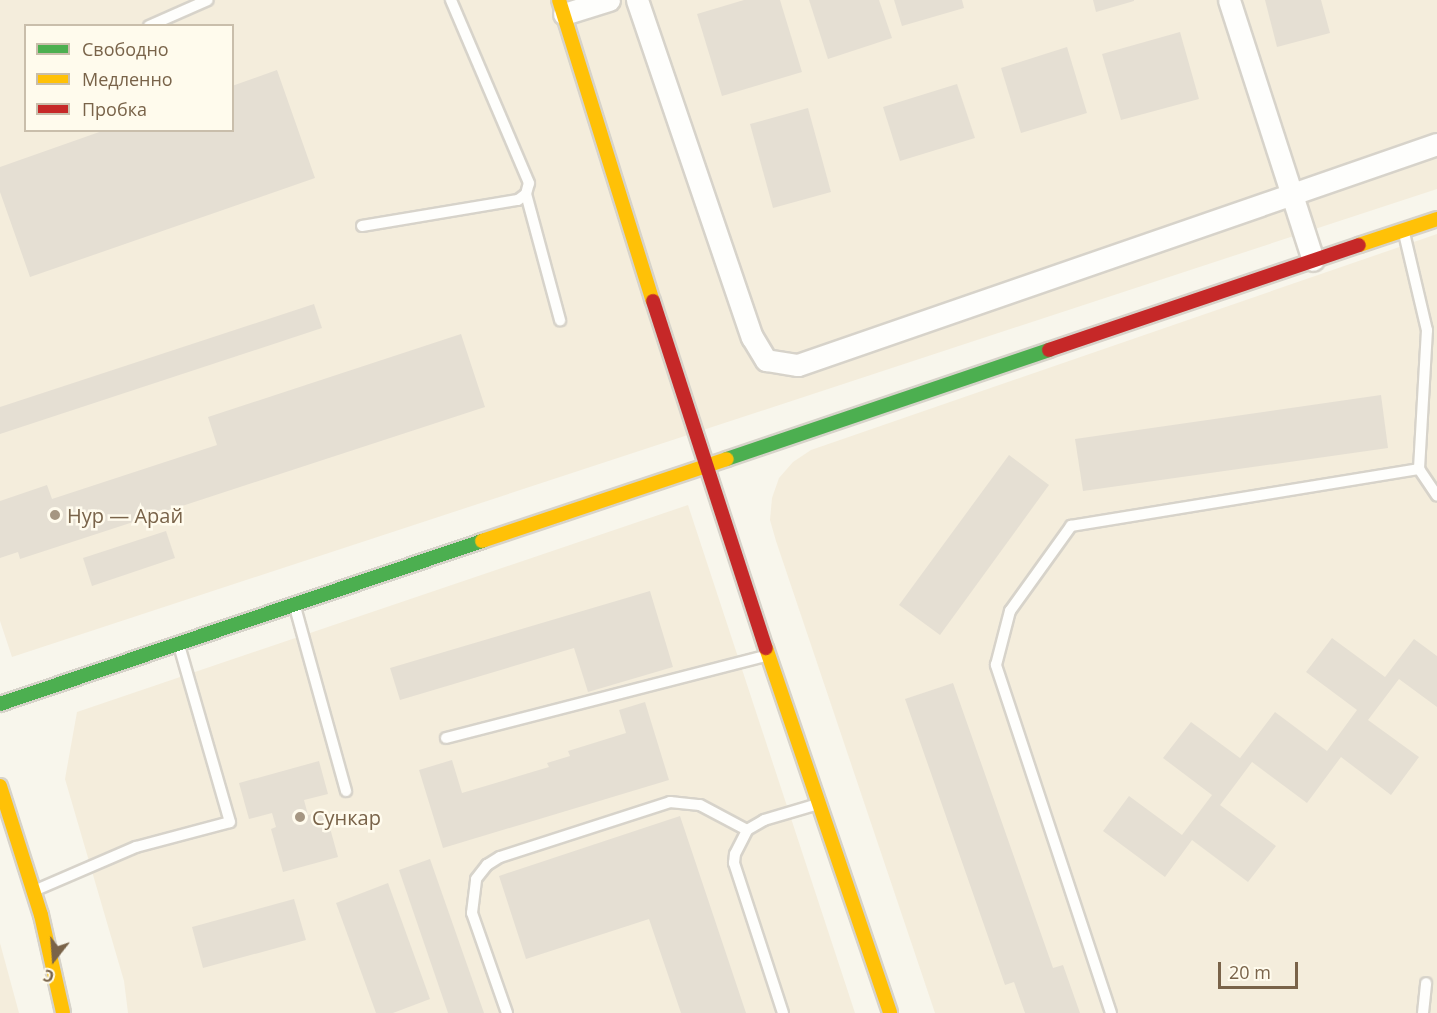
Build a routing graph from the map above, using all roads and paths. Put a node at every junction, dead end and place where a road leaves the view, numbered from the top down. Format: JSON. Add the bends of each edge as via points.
{"nodes":[{"id":1,"x":208,"y":0,"type":"edge"},
{"id":2,"x":451,"y":0,"type":"edge"},
{"id":3,"x":609,"y":0,"type":"edge"},
{"id":4,"x":637,"y":0,"type":"edge"},
{"id":5,"x":1228,"y":0,"type":"edge"},
{"id":6,"x":587,"y":3,"type":"edge"},
{"id":7,"x":562,"y":7,"type":"edge"},
{"id":8,"x":154,"y":24,"type":"edge"},
{"id":9,"x":1437,"y":144,"type":"edge"},
{"id":10,"x":1291,"y":193,"type":"junction"},
{"id":11,"x":526,"y":194,"type":"junction"},
{"id":12,"x":1437,"y":219,"type":"edge"},
{"id":13,"x":362,"y":226,"type":"dead end"},
{"id":14,"x":1403,"y":230,"type":"junction"},
{"id":15,"x":1313,"y":260,"type":"junction"},
{"id":16,"x":560,"y":320,"type":"dead end"},
{"id":17,"x":705,"y":466,"type":"junction"},
{"id":18,"x":1419,"y":470,"type":"junction"},
{"id":19,"x":1437,"y":496,"type":"edge"},
{"id":20,"x":295,"y":603,"type":"junction"},
{"id":21,"x":178,"y":643,"type":"junction"},
{"id":22,"x":770,"y":656,"type":"junction"},
{"id":23,"x":0,"y":704,"type":"edge"},
{"id":24,"x":446,"y":738,"type":"dead end"},
{"id":25,"x":0,"y":786,"type":"edge"},
{"id":26,"x":346,"y":790,"type":"dead end"},
{"id":27,"x":820,"y":803,"type":"junction"},
{"id":28,"x":747,"y":830,"type":"junction"},
{"id":29,"x":33,"y":891,"type":"junction"},
{"id":30,"x":1426,"y":983,"type":"dead end"},
{"id":31,"x":63,"y":1013,"type":"edge"},
{"id":32,"x":507,"y":1013,"type":"edge"},
{"id":33,"x":783,"y":1013,"type":"edge"},
{"id":34,"x":890,"y":1013,"type":"edge"},
{"id":35,"x":1111,"y":1013,"type":"edge"},
{"id":36,"x":1423,"y":1013,"type":"edge"}],
"edges":[{"from":1,"to":8,"type":"lane"},
{"from":2,"to":11,"type":"lane","via":[[529,183]]},
{"from":3,"to":6,"type":"street"},
{"from":4,"to":10,"type":"street","via":[[752,337],[766,360],[798,365]]},
{"from":5,"to":10,"type":"street"},
{"from":6,"to":7,"type":"street"},
{"from":7,"to":17,"type":"street"},
{"from":9,"to":10,"type":"street"},
{"from":10,"to":15,"type":"street"},
{"from":11,"to":13,"type":"lane","via":[[518,200]]},
{"from":11,"to":16,"type":"lane"},
{"from":12,"to":14,"type":"street"},
{"from":14,"to":15,"type":"street"},
{"from":14,"to":18,"type":"lane","via":[[1427,330]]},
{"from":15,"to":17,"type":"street"},
{"from":17,"to":20,"type":"street"},
{"from":17,"to":22,"type":"street"},
{"from":18,"to":19,"type":"lane"},
{"from":18,"to":35,"type":"lane","via":[[1071,526],[1010,611],[996,664]]},
{"from":20,"to":21,"type":"street"},
{"from":20,"to":26,"type":"lane"},
{"from":21,"to":23,"type":"street"},
{"from":21,"to":29,"type":"lane","via":[[230,822],[136,847]]},
{"from":22,"to":24,"type":"lane"},
{"from":22,"to":27,"type":"street"},
{"from":25,"to":29,"type":"street"},
{"from":27,"to":28,"type":"lane","via":[[764,820]]},
{"from":27,"to":34,"type":"street"},
{"from":28,"to":32,"type":"lane","via":[[700,805],[670,802],[500,856],[487,865],[476,879],[472,913]]},
{"from":28,"to":33,"type":"lane","via":[[737,845],[734,863]]},
{"from":29,"to":31,"type":"street"},
{"from":30,"to":36,"type":"lane"}]}
